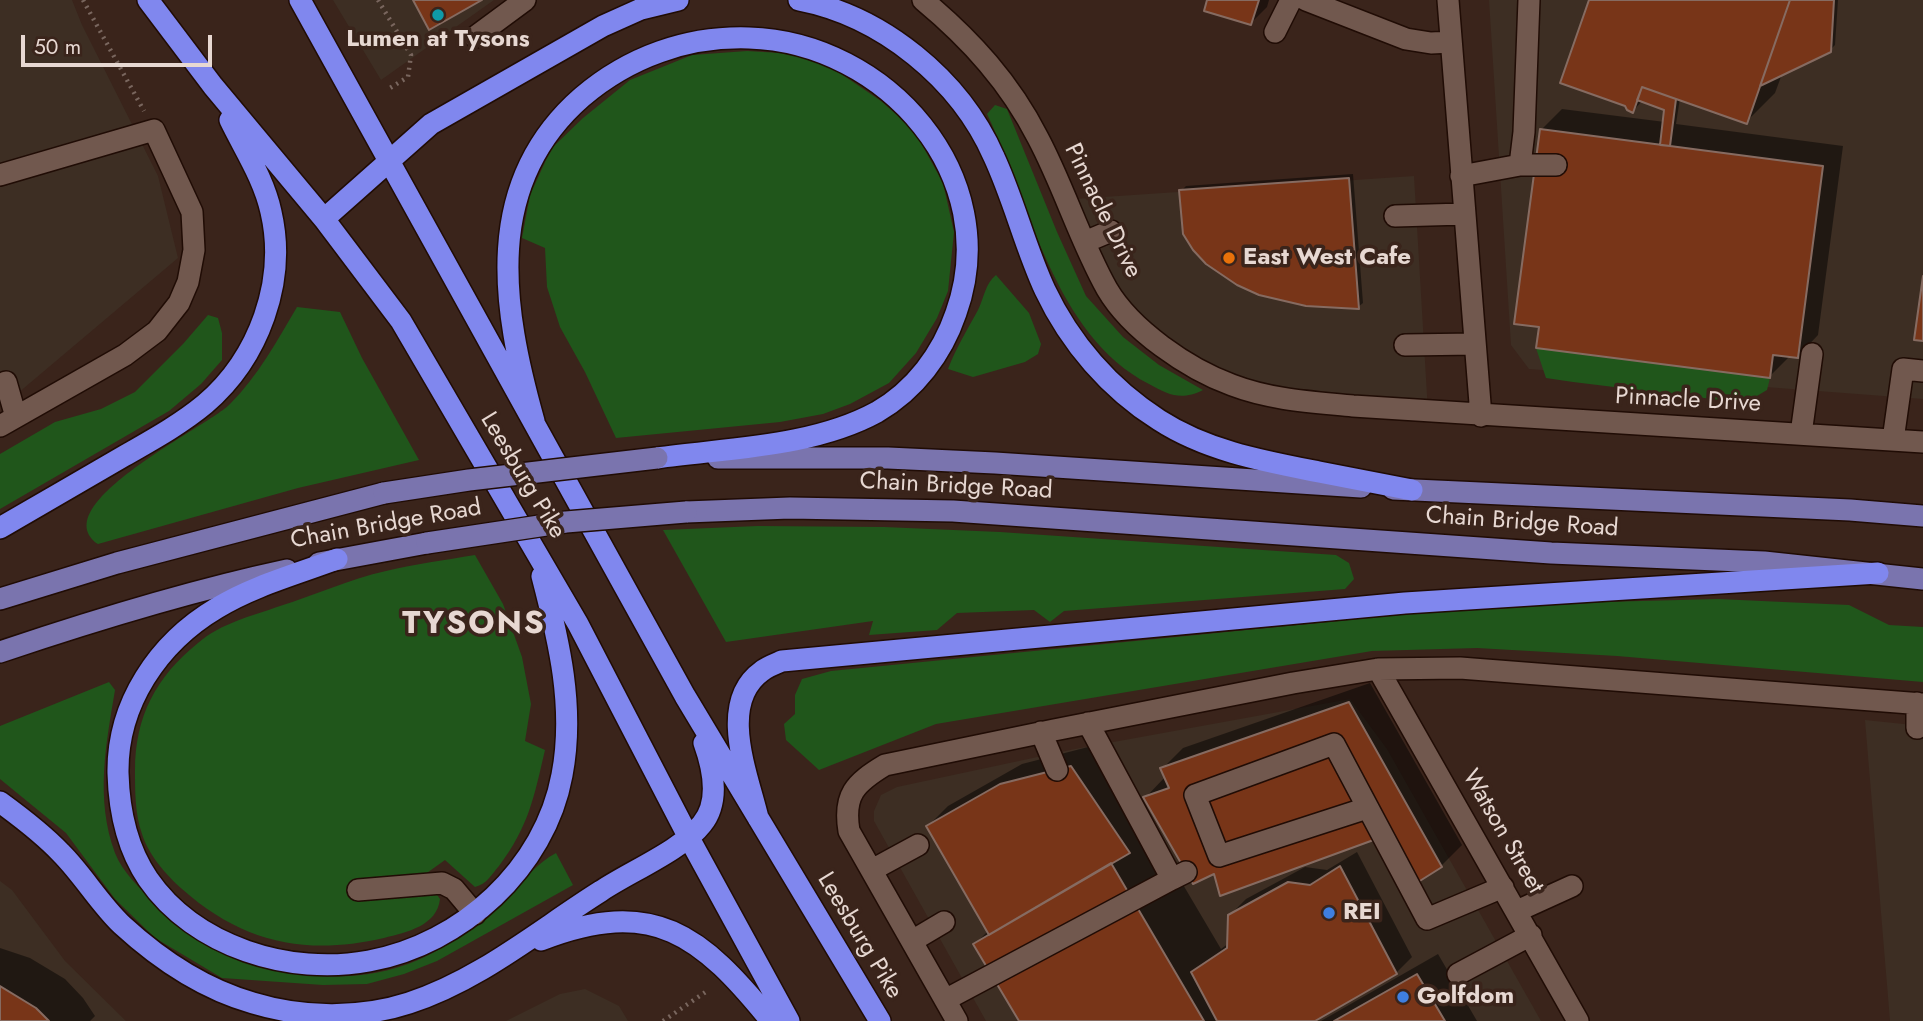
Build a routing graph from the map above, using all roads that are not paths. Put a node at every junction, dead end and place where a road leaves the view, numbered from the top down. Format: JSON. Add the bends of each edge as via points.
{"nodes":[{"id":1,"x":148,"y":0,"type":"edge"},
{"id":2,"x":300,"y":0,"type":"edge"},
{"id":3,"x":524,"y":0,"type":"edge"},
{"id":4,"x":678,"y":0,"type":"edge"},
{"id":5,"x":799,"y":0,"type":"edge"},
{"id":6,"x":923,"y":0,"type":"edge"},
{"id":7,"x":1291,"y":0,"type":"edge"},
{"id":8,"x":1306,"y":0,"type":"edge"},
{"id":9,"x":1448,"y":0,"type":"edge"},
{"id":10,"x":1529,"y":0,"type":"edge"},
{"id":11,"x":1275,"y":32,"type":"dead end"},
{"id":12,"x":475,"y":37,"type":"dead end"},
{"id":13,"x":1451,"y":42,"type":"junction"},
{"id":14,"x":213,"y":86,"type":"junction"},
{"id":15,"x":390,"y":160,"type":"junction"},
{"id":16,"x":1520,"y":165,"type":"junction"},
{"id":17,"x":1556,"y":165,"type":"dead end"},
{"id":18,"x":0,"y":175,"type":"edge"},
{"id":19,"x":1461,"y":176,"type":"junction"},
{"id":20,"x":1464,"y":214,"type":"junction"},
{"id":21,"x":1395,"y":216,"type":"dead end"},
{"id":22,"x":324,"y":219,"type":"junction"},
{"id":23,"x":1111,"y":231,"type":"dead end"},
{"id":24,"x":1085,"y":242,"type":"junction"},
{"id":25,"x":1475,"y":344,"type":"junction"},
{"id":26,"x":1405,"y":345,"type":"dead end"},
{"id":27,"x":1812,"y":354,"type":"dead end"},
{"id":28,"x":1923,"y":371,"type":"edge"},
{"id":29,"x":6,"y":382,"type":"dead end"},
{"id":30,"x":1481,"y":415,"type":"junction"},
{"id":31,"x":8,"y":421,"type":"edge"},
{"id":32,"x":534,"y":421,"type":"junction"},
{"id":33,"x":1801,"y":434,"type":"junction"},
{"id":34,"x":1893,"y":440,"type":"junction"},
{"id":35,"x":1923,"y":442,"type":"edge"},
{"id":36,"x":657,"y":458,"type":"junction"},
{"id":37,"x":1412,"y":490,"type":"junction"},
{"id":38,"x":1923,"y":516,"type":"edge"},
{"id":39,"x":0,"y":528,"type":"edge"},
{"id":40,"x":534,"y":547,"type":"junction"},
{"id":41,"x":337,"y":559,"type":"junction"},
{"id":42,"x":1878,"y":573,"type":"junction"},
{"id":43,"x":1923,"y":579,"type":"edge"},
{"id":44,"x":0,"y":599,"type":"edge"},
{"id":45,"x":0,"y":652,"type":"edge"},
{"id":46,"x":1378,"y":670,"type":"junction"},
{"id":47,"x":685,"y":696,"type":"junction"},
{"id":48,"x":1920,"y":703,"type":"edge"},
{"id":49,"x":1088,"y":723,"type":"junction"},
{"id":50,"x":1917,"y":728,"type":"dead end"},
{"id":51,"x":1041,"y":732,"type":"junction"},
{"id":52,"x":1057,"y":770,"type":"dead end"},
{"id":53,"x":0,"y":802,"type":"edge"},
{"id":54,"x":1367,"y":808,"type":"junction"},
{"id":55,"x":758,"y":818,"type":"junction"},
{"id":56,"x":689,"y":838,"type":"junction"},
{"id":57,"x":918,"y":845,"type":"dead end"},
{"id":58,"x":872,"y":870,"type":"junction"},
{"id":59,"x":1572,"y":886,"type":"dead end"},
{"id":60,"x":1503,"y":887,"type":"junction"},
{"id":61,"x":358,"y":890,"type":"dead end"},
{"id":62,"x":1517,"y":911,"type":"junction"},
{"id":63,"x":475,"y":914,"type":"junction"},
{"id":64,"x":944,"y":922,"type":"dead end"},
{"id":65,"x":1531,"y":936,"type":"junction"},
{"id":66,"x":912,"y":941,"type":"junction"},
{"id":67,"x":506,"y":953,"type":"junction"},
{"id":68,"x":1458,"y":974,"type":"dead end"},
{"id":69,"x":945,"y":1000,"type":"junction"},
{"id":70,"x":771,"y":1021,"type":"edge"},
{"id":71,"x":789,"y":1021,"type":"edge"},
{"id":72,"x":880,"y":1021,"type":"edge"},
{"id":73,"x":957,"y":1021,"type":"edge"},
{"id":74,"x":1578,"y":1021,"type":"edge"}],
"edges":[{"from":1,"to":14,"type":"highway","name":"Leesburg Pike"},
{"from":2,"to":15,"type":"highway","name":"Leesburg Pike"},
{"from":3,"to":12,"type":"street"},
{"from":4,"to":15,"type":"highway","via":[[641,9],[603,26],[478,95],[431,124]]},
{"from":5,"to":37,"type":"highway","via":[[848,15],[886,34],[951,90],[994,156],[1046,291],[1069,333],[1102,374],[1139,406],[1189,438],[1261,461]]},
{"from":6,"to":24,"type":"street","name":"Pinnacle Drive","via":[[971,42],[1013,94],[1039,139]]},
{"from":7,"to":11,"type":"street"},
{"from":8,"to":13,"type":"street","via":[[1406,39]]},
{"from":9,"to":13,"type":"street"},
{"from":10,"to":16,"type":"street"},
{"from":13,"to":19,"type":"street"},
{"from":14,"to":22,"type":"highway","name":"Leesburg Pike"},
{"from":14,"to":39,"type":"highway","via":[[258,176],[275,231],[276,264],[259,329],[244,359],[204,405]]},
{"from":15,"to":22,"type":"highway"},
{"from":15,"to":32,"type":"highway","name":"Leesburg Pike"},
{"from":16,"to":17,"type":"street"},
{"from":16,"to":19,"type":"street"},
{"from":18,"to":31,"type":"street","via":[[154,130],[192,212],[194,250],[179,303],[157,331],[125,355]]},
{"from":19,"to":20,"type":"street"},
{"from":20,"to":21,"type":"street"},
{"from":20,"to":25,"type":"street"},
{"from":22,"to":40,"type":"highway","name":"Leesburg Pike","via":[[401,321]]},
{"from":23,"to":24,"type":"street"},
{"from":24,"to":30,"type":"street","name":"Pinnacle Drive","via":[[1108,291],[1135,322],[1194,367],[1232,385],[1275,397]]},
{"from":25,"to":26,"type":"street"},
{"from":25,"to":30,"type":"street"},
{"from":27,"to":33,"type":"street"},
{"from":28,"to":34,"type":"street","via":[[1903,369]]},
{"from":29,"to":31,"type":"street"},
{"from":30,"to":33,"type":"street","name":"Pinnacle Drive"},
{"from":32,"to":36,"type":"highway","via":[[513,331],[507,251],[523,175],[544,139],[569,108],[600,82],[672,47],[750,38],[828,55],[863,73],[906,106],[945,157],[959,190],[967,238],[961,298],[949,332],[928,367],[904,394],[843,428],[802,439]]},
{"from":32,"to":47,"type":"highway","name":"Leesburg Pike"},
{"from":33,"to":34,"type":"street","name":"Pinnacle Drive"},
{"from":34,"to":35,"type":"street","name":"Pinnacle Drive"},
{"from":36,"to":37,"type":"main road","name":"Chain Bridge Road","via":[[888,458]]},
{"from":36,"to":44,"type":"main road","name":"Chain Bridge Road","bridge":true,"via":[[384,493],[117,563]]},
{"from":37,"to":38,"type":"main road","name":"Chain Bridge Road"},
{"from":40,"to":56,"type":"highway","name":"Leesburg Pike"},
{"from":40,"to":63,"type":"highway","via":[[557,632],[564,679],[567,724],[562,778],[531,851],[508,883]]},
{"from":41,"to":42,"type":"main road","name":"Chain Bridge Road","bridge":true,"via":[[566,522],[790,508],[953,511]]},
{"from":41,"to":45,"type":"main road","name":"Chain Bridge Road","via":[[143,605]]},
{"from":41,"to":63,"type":"highway","via":[[216,608],[157,660],[138,687],[118,754],[123,820],[133,851],[167,903],[194,925],[255,954],[292,962],[369,961],[410,950]]},
{"from":42,"to":43,"type":"main road","name":"Chain Bridge Road"},
{"from":42,"to":55,"type":"highway","via":[[1405,603],[782,662],[750,683],[737,721]]},
{"from":46,"to":48,"type":"street","via":[[1460,668]]},
{"from":46,"to":49,"type":"street"},
{"from":46,"to":60,"type":"street","name":"Watson Street"},
{"from":47,"to":55,"type":"highway","name":"Leesburg Pike"},
{"from":47,"to":56,"type":"highway","via":[[713,778],[704,823]]},
{"from":48,"to":50,"type":"street"},
{"from":49,"to":51,"type":"street"},
{"from":49,"to":69,"type":"street","via":[[1179,875]]},
{"from":51,"to":52,"type":"street"},
{"from":51,"to":58,"type":"street","via":[[896,762],[863,778],[846,811],[849,831]]},
{"from":53,"to":67,"type":"highway","via":[[62,854],[121,924],[155,953],[213,989],[252,1003],[293,1012],[369,1012],[447,988]]},
{"from":54,"to":54,"type":"street","via":[[1334,744],[1195,795],[1219,856]]},
{"from":54,"to":60,"type":"street","via":[[1427,919]]},
{"from":55,"to":72,"type":"highway","name":"Leesburg Pike"},
{"from":56,"to":67,"type":"highway"},
{"from":56,"to":71,"type":"highway","name":"Leesburg Pike"},
{"from":57,"to":58,"type":"street"},
{"from":58,"to":66,"type":"street"},
{"from":59,"to":62,"type":"street"},
{"from":60,"to":62,"type":"street","name":"Watson Street"},
{"from":61,"to":63,"type":"street","via":[[442,883],[454,889]]},
{"from":62,"to":65,"type":"street","name":"Watson Street"},
{"from":64,"to":66,"type":"street"},
{"from":65,"to":68,"type":"street"},
{"from":65,"to":74,"type":"street","name":"Watson Street"},
{"from":66,"to":69,"type":"street"},
{"from":67,"to":70,"type":"highway","via":[[592,924],[645,923],[698,944],[723,965]]},
{"from":69,"to":73,"type":"street"}]}
